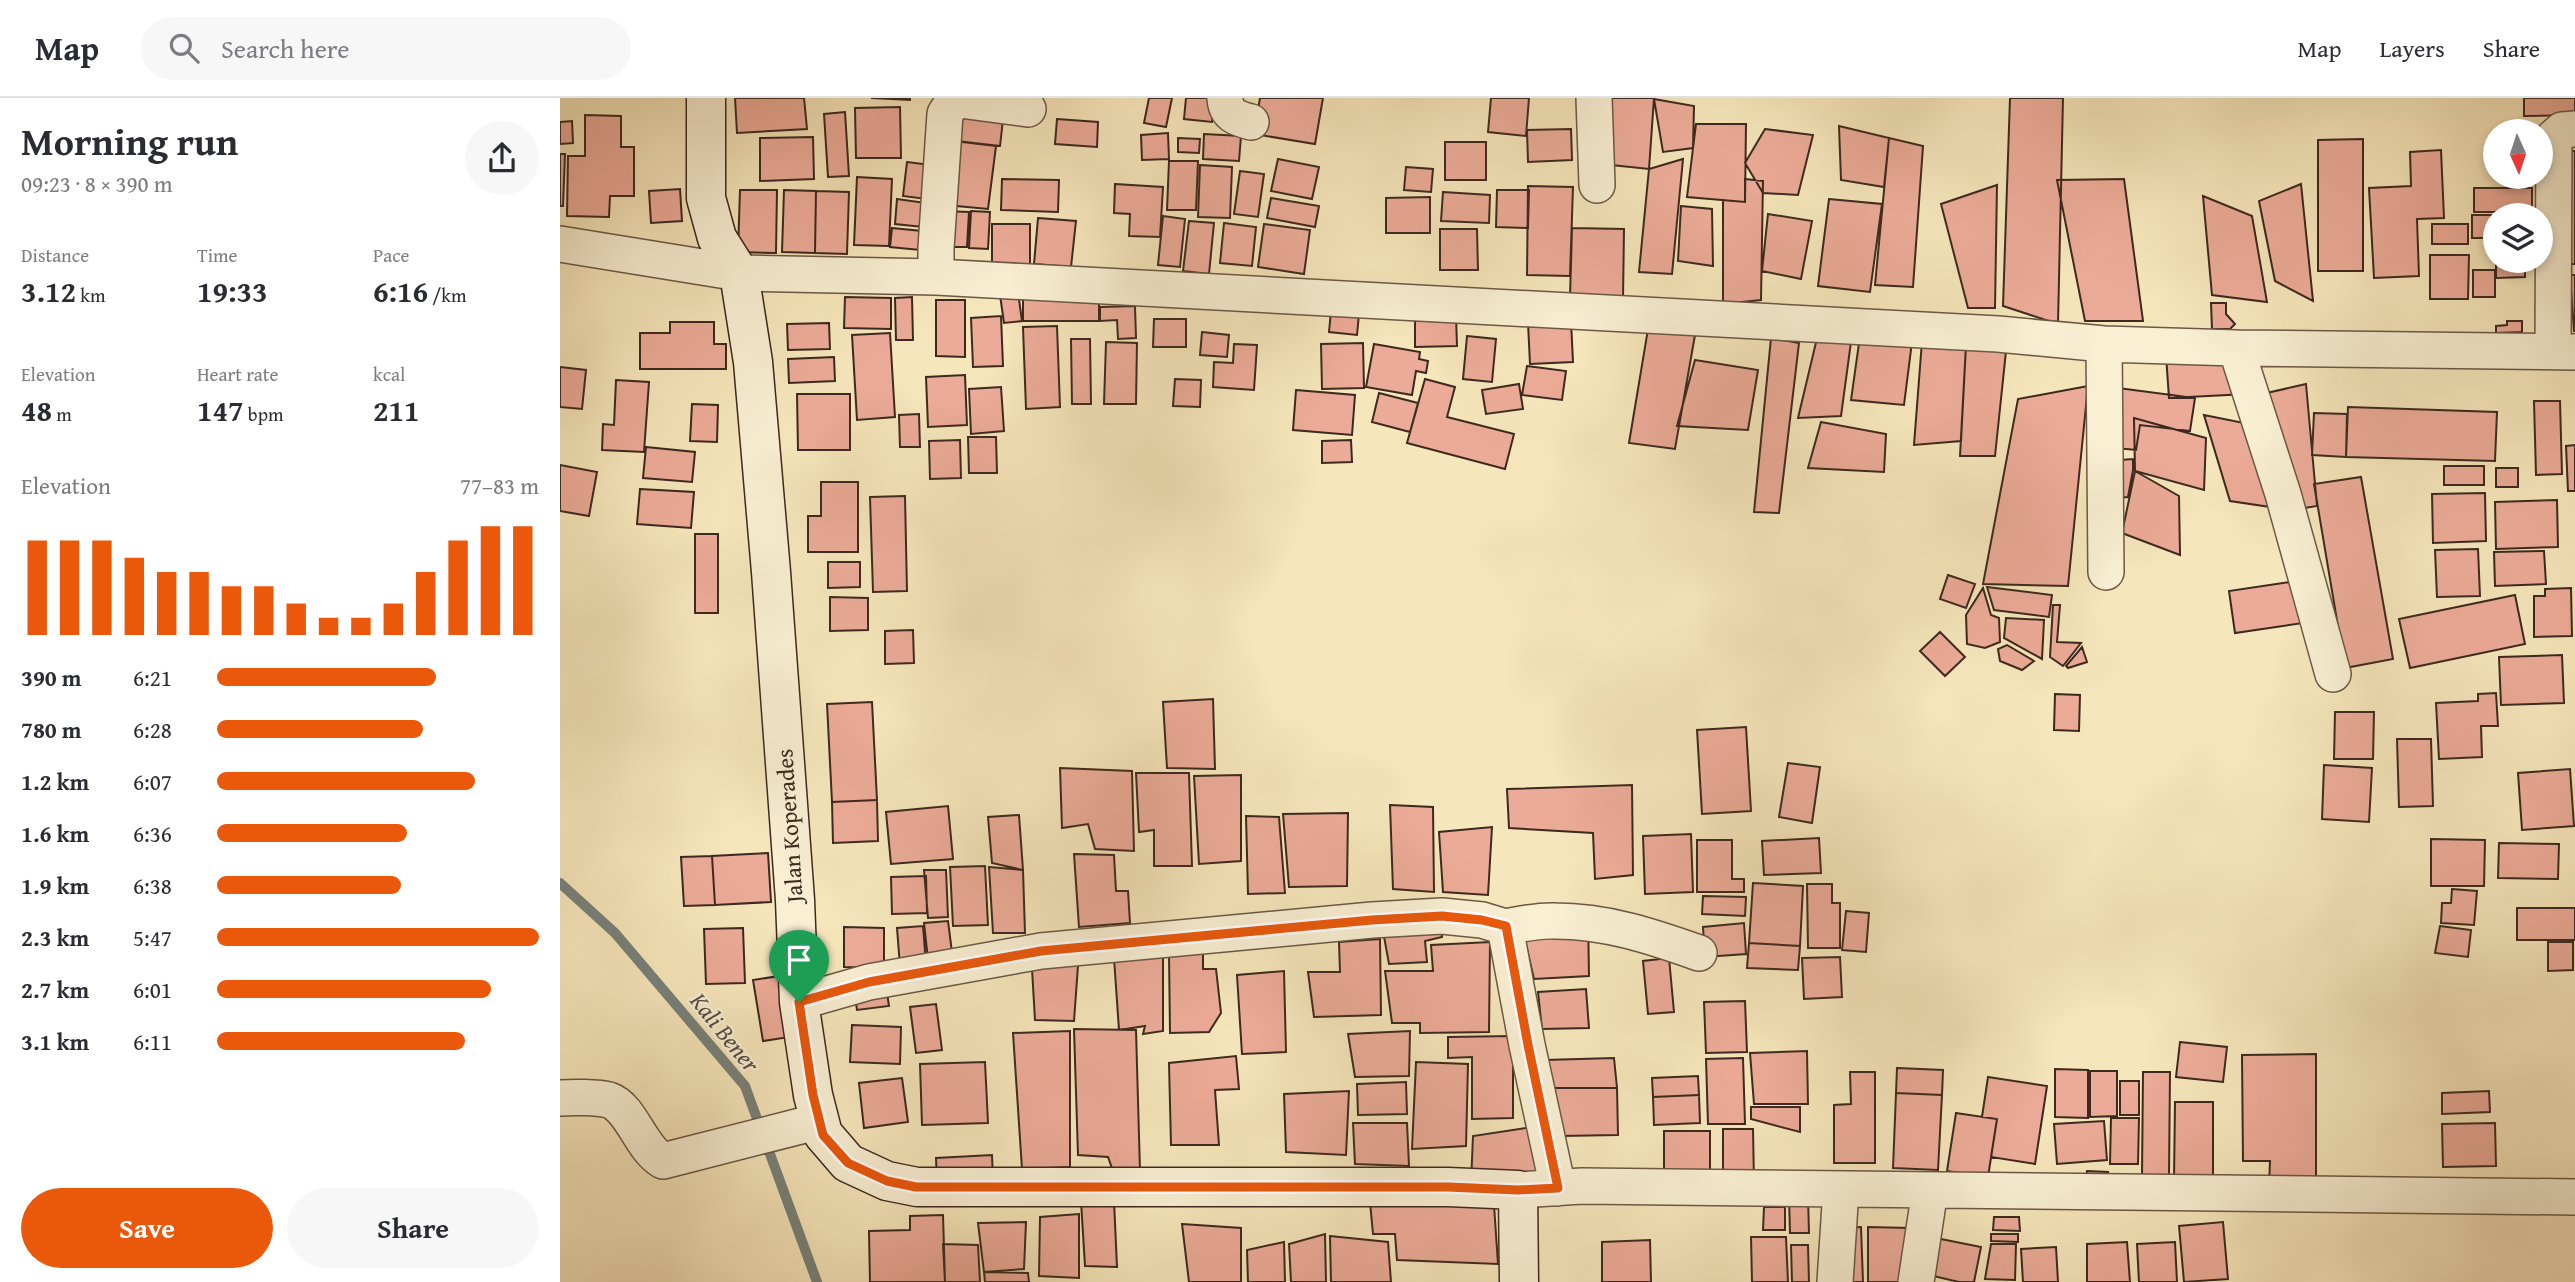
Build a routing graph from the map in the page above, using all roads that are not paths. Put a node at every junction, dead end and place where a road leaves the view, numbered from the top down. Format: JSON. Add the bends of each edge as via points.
{"nodes":[{"id":1,"x":706,"y":98,"type":"edge"},
{"id":2,"x":1225,"y":98,"type":"edge"},
{"id":3,"x":1594,"y":98,"type":"edge"},
{"id":4,"x":1028,"y":108,"type":"dead end"},
{"id":5,"x":1251,"y":122,"type":"dead end"},
{"id":6,"x":2575,"y":129,"type":"edge"},
{"id":7,"x":1597,"y":185,"type":"dead end"},
{"id":8,"x":560,"y":244,"type":"edge"},
{"id":9,"x":739,"y":273,"type":"junction"},
{"id":10,"x":936,"y":277,"type":"junction"},
{"id":11,"x":2104,"y":344,"type":"junction"},
{"id":12,"x":2236,"y":348,"type":"junction"},
{"id":13,"x":2564,"y":351,"type":"edge"},
{"id":14,"x":2106,"y":572,"type":"dead end"},
{"id":15,"x":2333,"y":674,"type":"dead end"},
{"id":16,"x":1506,"y":926,"type":"junction"},
{"id":17,"x":1699,"y":953,"type":"dead end"},
{"id":18,"x":799,"y":1002,"type":"junction"},
{"id":19,"x":560,"y":1098,"type":"edge"},
{"id":20,"x":820,"y":1121,"type":"junction"},
{"id":21,"x":1558,"y":1188,"type":"junction"},
{"id":22,"x":1841,"y":1189,"type":"junction"},
{"id":23,"x":1930,"y":1189,"type":"junction"},
{"id":24,"x":1518,"y":1190,"type":"junction"},
{"id":25,"x":2575,"y":1197,"type":"edge"},
{"id":26,"x":1519,"y":1282,"type":"edge"},
{"id":27,"x":1835,"y":1282,"type":"edge"},
{"id":28,"x":1916,"y":1282,"type":"edge"}],
"edges":[{"from":1,"to":9,"type":"street","name":"Jalan Koperades","via":[[706,198],[716,238]]},
{"from":2,"to":5,"type":"street","via":[[1225,107],[1234,117]]},
{"from":3,"to":7,"type":"street"},
{"from":4,"to":10,"type":"street","via":[[960,100],[945,114]]},
{"from":6,"to":13,"type":"street","via":[[2562,130],[2554,137]]},
{"from":8,"to":9,"type":"street"},
{"from":9,"to":10,"type":"street"},
{"from":9,"to":18,"type":"street","name":"Jalan Koperades","via":[[751,350],[770,558]]},
{"from":10,"to":11,"type":"street","via":[[1998,334]]},
{"from":11,"to":12,"type":"street"},
{"from":11,"to":14,"type":"street"},
{"from":12,"to":13,"type":"street"},
{"from":12,"to":15,"type":"street"},
{"from":16,"to":17,"type":"street","via":[[1552,920],[1606,924]]},
{"from":16,"to":18,"type":"street","via":[[1442,916],[1041,951],[869,982]]},
{"from":16,"to":21,"type":"street"},
{"from":18,"to":20,"type":"street","name":"Jalan Koperades"},
{"from":19,"to":20,"type":"street","via":[[610,1100],[663,1161]]},
{"from":20,"to":24,"type":"street","name":"Jalan Koperades","via":[[823,1135],[848,1163],[887,1181],[916,1187]]},
{"from":21,"to":22,"type":"street"},
{"from":21,"to":24,"type":"street"},
{"from":22,"to":23,"type":"street"},
{"from":22,"to":27,"type":"street"},
{"from":23,"to":25,"type":"street"},
{"from":23,"to":28,"type":"street"},
{"from":24,"to":26,"type":"street"}]}
